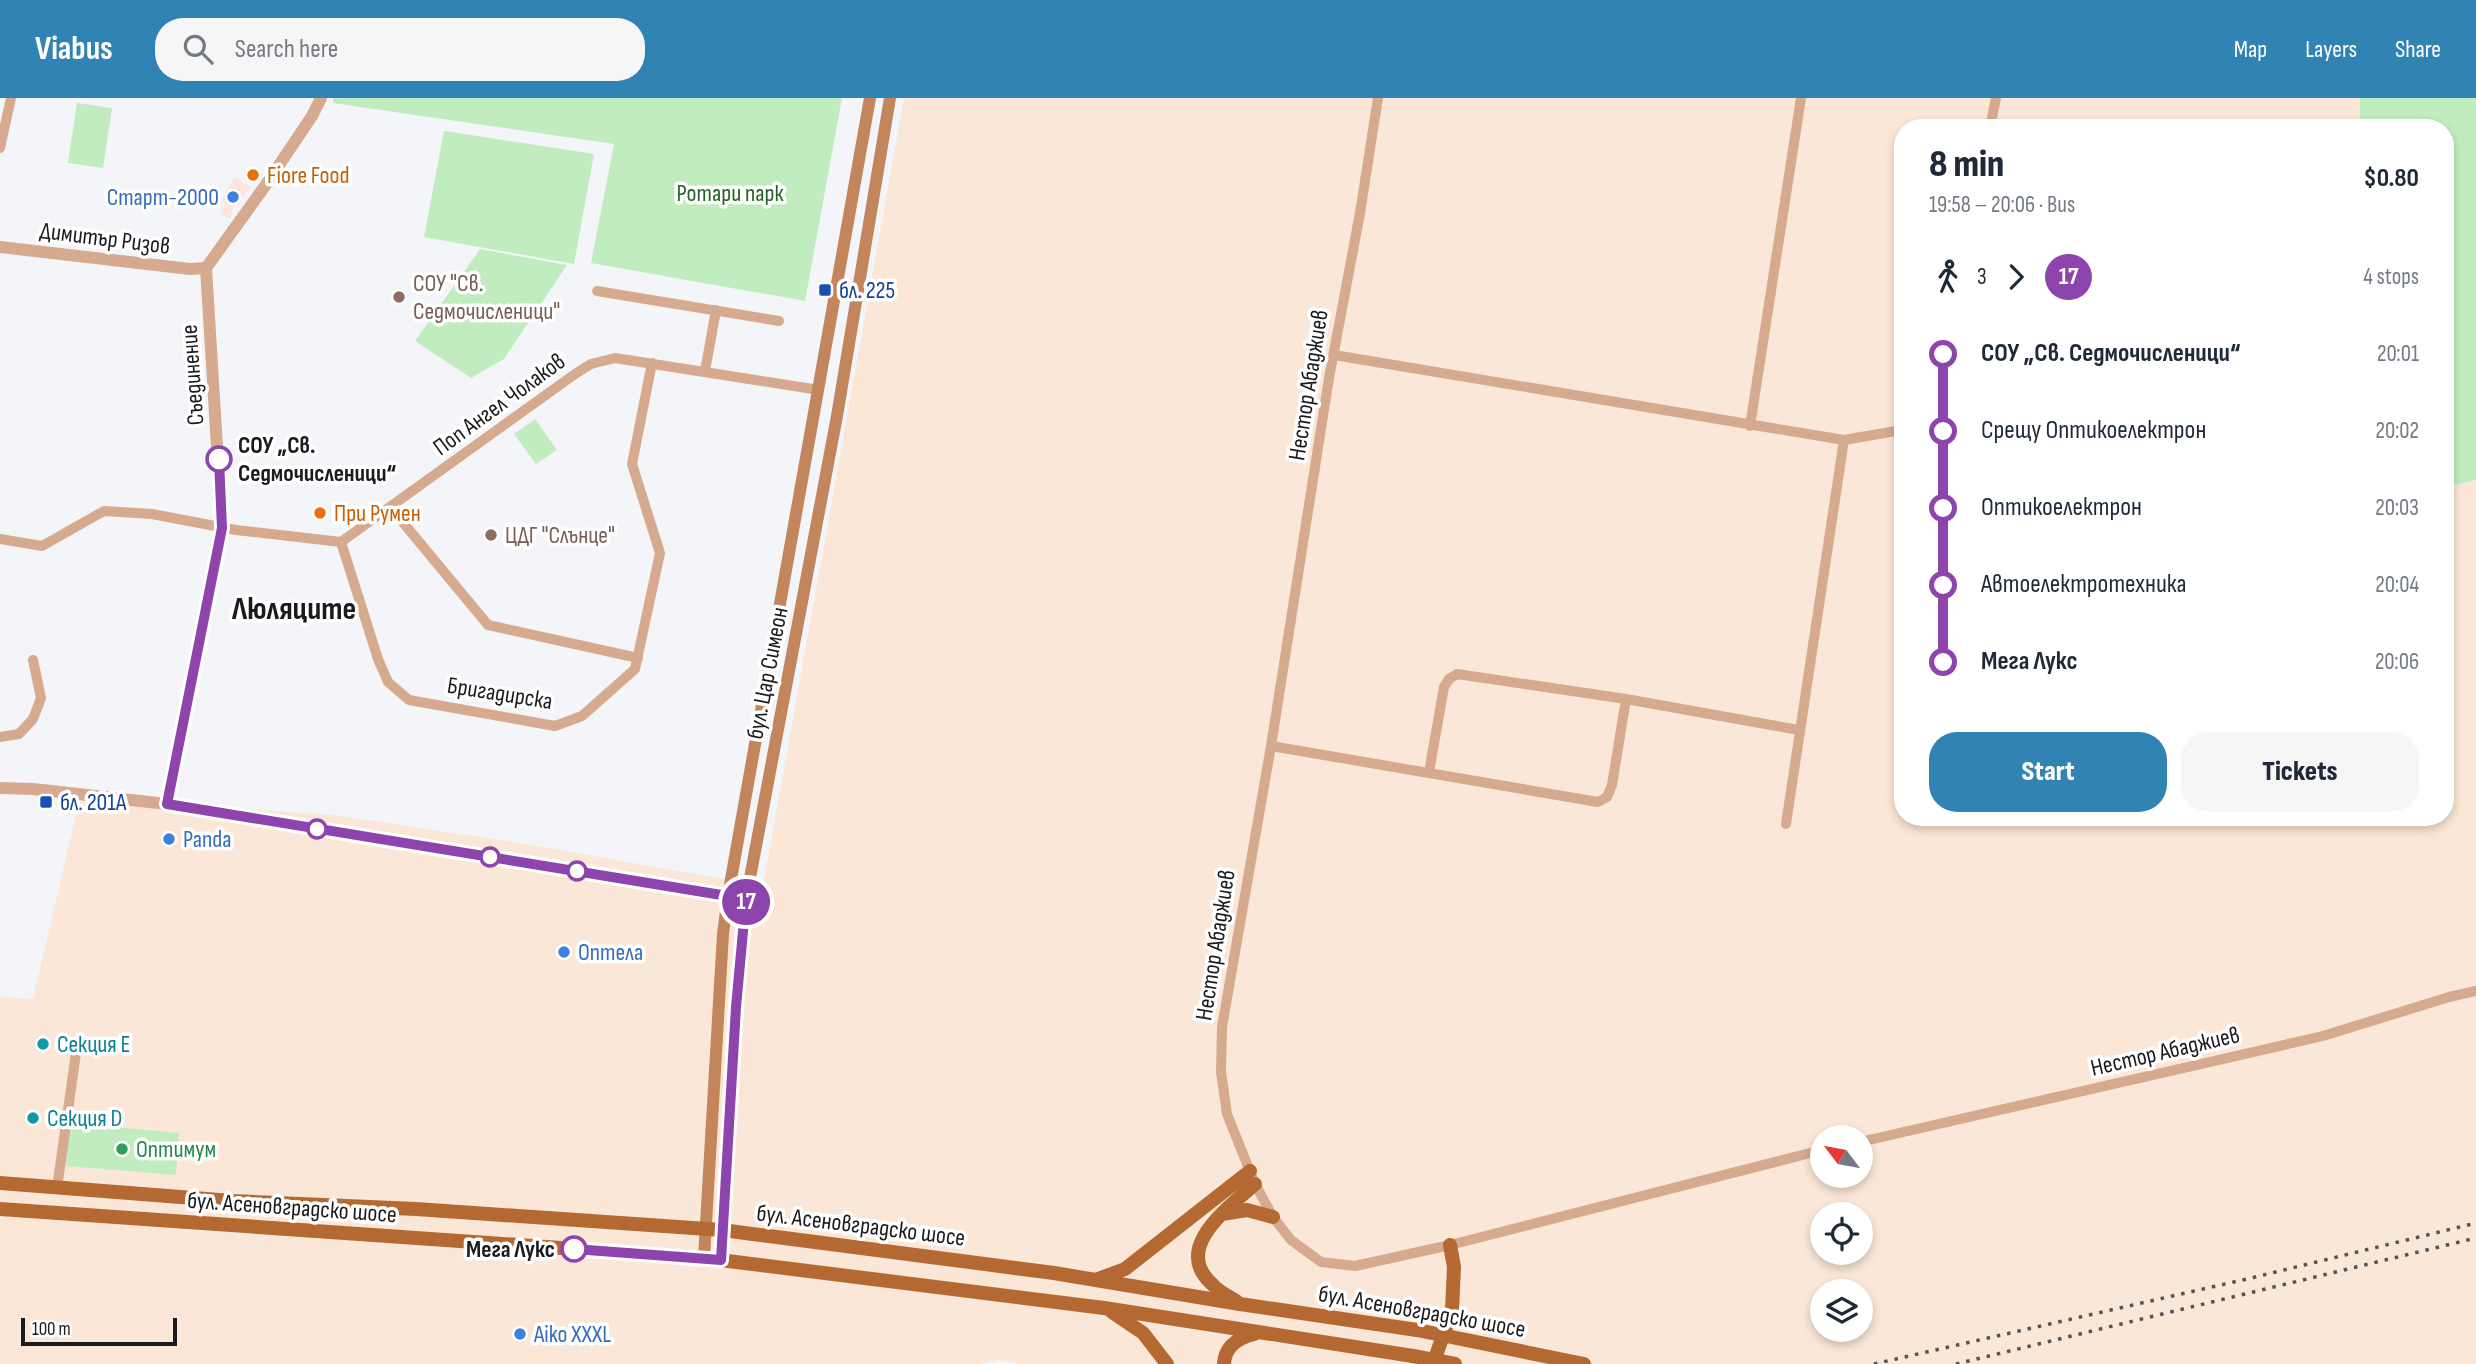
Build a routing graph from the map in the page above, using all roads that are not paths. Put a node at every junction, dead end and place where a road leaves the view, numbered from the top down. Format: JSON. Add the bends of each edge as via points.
{"nodes":[{"id":1,"x":11,"y":98,"type":"edge"},
{"id":2,"x":321,"y":98,"type":"edge"},
{"id":3,"x":870,"y":98,"type":"edge"},
{"id":4,"x":890,"y":98,"type":"edge"},
{"id":5,"x":1378,"y":98,"type":"edge"},
{"id":6,"x":1801,"y":98,"type":"edge"},
{"id":7,"x":1996,"y":98,"type":"edge"},
{"id":8,"x":1992,"y":119,"type":"edge"},
{"id":9,"x":0,"y":148,"type":"edge"},
{"id":10,"x":0,"y":247,"type":"edge"},
{"id":11,"x":206,"y":268,"type":"junction"},
{"id":12,"x":597,"y":291,"type":"dead end"},
{"id":13,"x":716,"y":310,"type":"junction"},
{"id":14,"x":779,"y":321,"type":"dead end"},
{"id":15,"x":1334,"y":355,"type":"junction"},
{"id":16,"x":652,"y":363,"type":"junction"},
{"id":17,"x":705,"y":371,"type":"junction"},
{"id":18,"x":819,"y":390,"type":"junction"},
{"id":19,"x":1750,"y":426,"type":"junction"},
{"id":20,"x":1894,"y":431,"type":"edge"},
{"id":21,"x":1844,"y":440,"type":"junction"},
{"id":22,"x":391,"y":508,"type":"junction"},
{"id":23,"x":222,"y":528,"type":"junction"},
{"id":24,"x":0,"y":539,"type":"edge"},
{"id":25,"x":341,"y":542,"type":"junction"},
{"id":26,"x":638,"y":658,"type":"junction"},
{"id":27,"x":33,"y":660,"type":"dead end"},
{"id":28,"x":1626,"y":699,"type":"junction"},
{"id":29,"x":1799,"y":730,"type":"junction"},
{"id":30,"x":0,"y":737,"type":"edge"},
{"id":31,"x":1271,"y":746,"type":"junction"},
{"id":32,"x":1429,"y":772,"type":"junction"},
{"id":33,"x":0,"y":788,"type":"edge"},
{"id":34,"x":167,"y":804,"type":"junction"},
{"id":35,"x":1786,"y":824,"type":"dead end"},
{"id":36,"x":728,"y":896,"type":"junction"},
{"id":37,"x":746,"y":899,"type":"junction"},
{"id":38,"x":2476,"y":991,"type":"edge"},
{"id":39,"x":76,"y":1054,"type":"dead end"},
{"id":40,"x":1873,"y":1139,"type":"edge"},
{"id":41,"x":1810,"y":1153,"type":"edge"},
{"id":42,"x":1252,"y":1178,"type":"junction"},
{"id":43,"x":0,"y":1182,"type":"edge"},
{"id":44,"x":57,"y":1188,"type":"junction"},
{"id":45,"x":0,"y":1209,"type":"edge"},
{"id":46,"x":1221,"y":1214,"type":"junction"},
{"id":47,"x":1273,"y":1217,"type":"junction"},
{"id":48,"x":705,"y":1229,"type":"junction"},
{"id":49,"x":722,"y":1230,"type":"junction"},
{"id":50,"x":1450,"y":1245,"type":"junction"},
{"id":51,"x":704,"y":1258,"type":"junction"},
{"id":52,"x":721,"y":1260,"type":"junction"},
{"id":53,"x":1094,"y":1280,"type":"junction"},
{"id":54,"x":1240,"y":1304,"type":"junction"},
{"id":55,"x":1104,"y":1308,"type":"junction"},
{"id":56,"x":1263,"y":1333,"type":"junction"},
{"id":57,"x":1167,"y":1364,"type":"edge"},
{"id":58,"x":1224,"y":1364,"type":"edge"},
{"id":59,"x":1433,"y":1364,"type":"edge"},
{"id":60,"x":1455,"y":1364,"type":"edge"},
{"id":61,"x":1584,"y":1364,"type":"edge"}],
"edges":[{"from":1,"to":9,"type":"street"},
{"from":2,"to":11,"type":"street"},
{"from":3,"to":18,"type":"main road","name":"бул. Цар Симеон"},
{"from":4,"to":37,"type":"main road","name":"бул. Цар Симеон","via":[[837,416]]},
{"from":5,"to":15,"type":"street","name":"Нестор Абаджиев"},
{"from":6,"to":19,"type":"street"},
{"from":7,"to":8,"type":"street"},
{"from":10,"to":11,"type":"street","name":"Димитър Ризов"},
{"from":11,"to":23,"type":"street","name":"Съединение"},
{"from":12,"to":13,"type":"street"},
{"from":13,"to":14,"type":"street"},
{"from":13,"to":17,"type":"street"},
{"from":15,"to":19,"type":"street"},
{"from":15,"to":31,"type":"street","name":"Нестор Абаджиев"},
{"from":16,"to":17,"type":"street","name":"Поп Ангел Чолаков"},
{"from":16,"to":22,"type":"street","name":"Поп Ангел Чолаков","via":[[615,358],[591,364]]},
{"from":16,"to":26,"type":"street","name":"Бригадирска","via":[[632,464],[660,553]]},
{"from":17,"to":18,"type":"street","name":"Поп Ангел Чолаков"},
{"from":18,"to":36,"type":"main road","name":"бул. Цар Симеон"},
{"from":19,"to":21,"type":"street"},
{"from":20,"to":21,"type":"street"},
{"from":21,"to":29,"type":"street"},
{"from":22,"to":25,"type":"street","name":"Поп Ангел Чолаков"},
{"from":22,"to":26,"type":"street","via":[[488,625]]},
{"from":23,"to":24,"type":"street","via":[[152,514],[104,511],[42,546]]},
{"from":23,"to":25,"type":"street"},
{"from":23,"to":34,"type":"street","name":"Съединение"},
{"from":25,"to":26,"type":"street","name":"Бригадирска","via":[[378,659],[388,682],[409,700],[555,726],[582,716],[635,669]]},
{"from":27,"to":30,"type":"street","via":[[41,698],[33,719],[19,734]]},
{"from":28,"to":29,"type":"street"},
{"from":28,"to":32,"type":"street","via":[[1457,674],[1444,687]]},
{"from":28,"to":32,"type":"street","via":[[1612,785],[1607,797],[1598,802]]},
{"from":29,"to":35,"type":"street"},
{"from":31,"to":32,"type":"street"},
{"from":31,"to":42,"type":"street","name":"Нестор Абаджиев","via":[[1222,1027],[1221,1072],[1227,1115]]},
{"from":33,"to":34,"type":"street"},
{"from":34,"to":36,"type":"street"},
{"from":36,"to":37,"type":"street"},
{"from":36,"to":48,"type":"main road","name":"бул. Цар Симеон"},
{"from":37,"to":49,"type":"main road","name":"бул. Цар Симеон"},
{"from":38,"to":40,"type":"street","name":"Нестор Абаджиев","via":[[2323,1036]]},
{"from":39,"to":44,"type":"street"},
{"from":41,"to":50,"type":"street","name":"Нестор Абаджиев"},
{"from":42,"to":46,"type":"main road"},
{"from":42,"to":47,"type":"street","name":"Нестор Абаджиев"},
{"from":42,"to":53,"type":"main road","via":[[1125,1269]]},
{"from":43,"to":44,"type":"main road","name":"бул. Асеновградско шосе"},
{"from":44,"to":48,"type":"main road","name":"бул. Асеновградско шосе"},
{"from":45,"to":51,"type":"main road","name":"бул. Асеновградско шосе"},
{"from":46,"to":47,"type":"main road","via":[[1247,1210]]},
{"from":46,"to":54,"type":"main road","via":[[1199,1246],[1198,1264],[1211,1284]]},
{"from":47,"to":50,"type":"street","name":"Нестор Абаджиев","via":[[1291,1240],[1321,1262],[1355,1266]]},
{"from":48,"to":49,"type":"main road","name":"бул. Асеновградско шосе"},
{"from":48,"to":51,"type":"main road","name":"бул. Цар Симеон"},
{"from":49,"to":52,"type":"main road","name":"бул. Цар Симеон"},
{"from":49,"to":53,"type":"main road","name":"бул. Асеновградско шосе"},
{"from":50,"to":59,"type":"main road","via":[[1452,1310]]},
{"from":51,"to":52,"type":"main road","name":"бул. Асеновградско шосе"},
{"from":52,"to":55,"type":"main road","name":"бул. Асеновградско шосе"},
{"from":53,"to":54,"type":"main road","name":"бул. Асеновградско шосе"},
{"from":54,"to":61,"type":"main road","name":"бул. Асеновградско шосе","bridge":true,"via":[[1417,1330]]},
{"from":55,"to":56,"type":"main road","name":"бул. Асеновградско шосе"},
{"from":55,"to":57,"type":"main road","via":[[1143,1333]]},
{"from":56,"to":58,"type":"main road","via":[[1240,1337],[1229,1348]]},
{"from":56,"to":60,"type":"main road","name":"бул. Асеновградско шосе","bridge":true}]}
